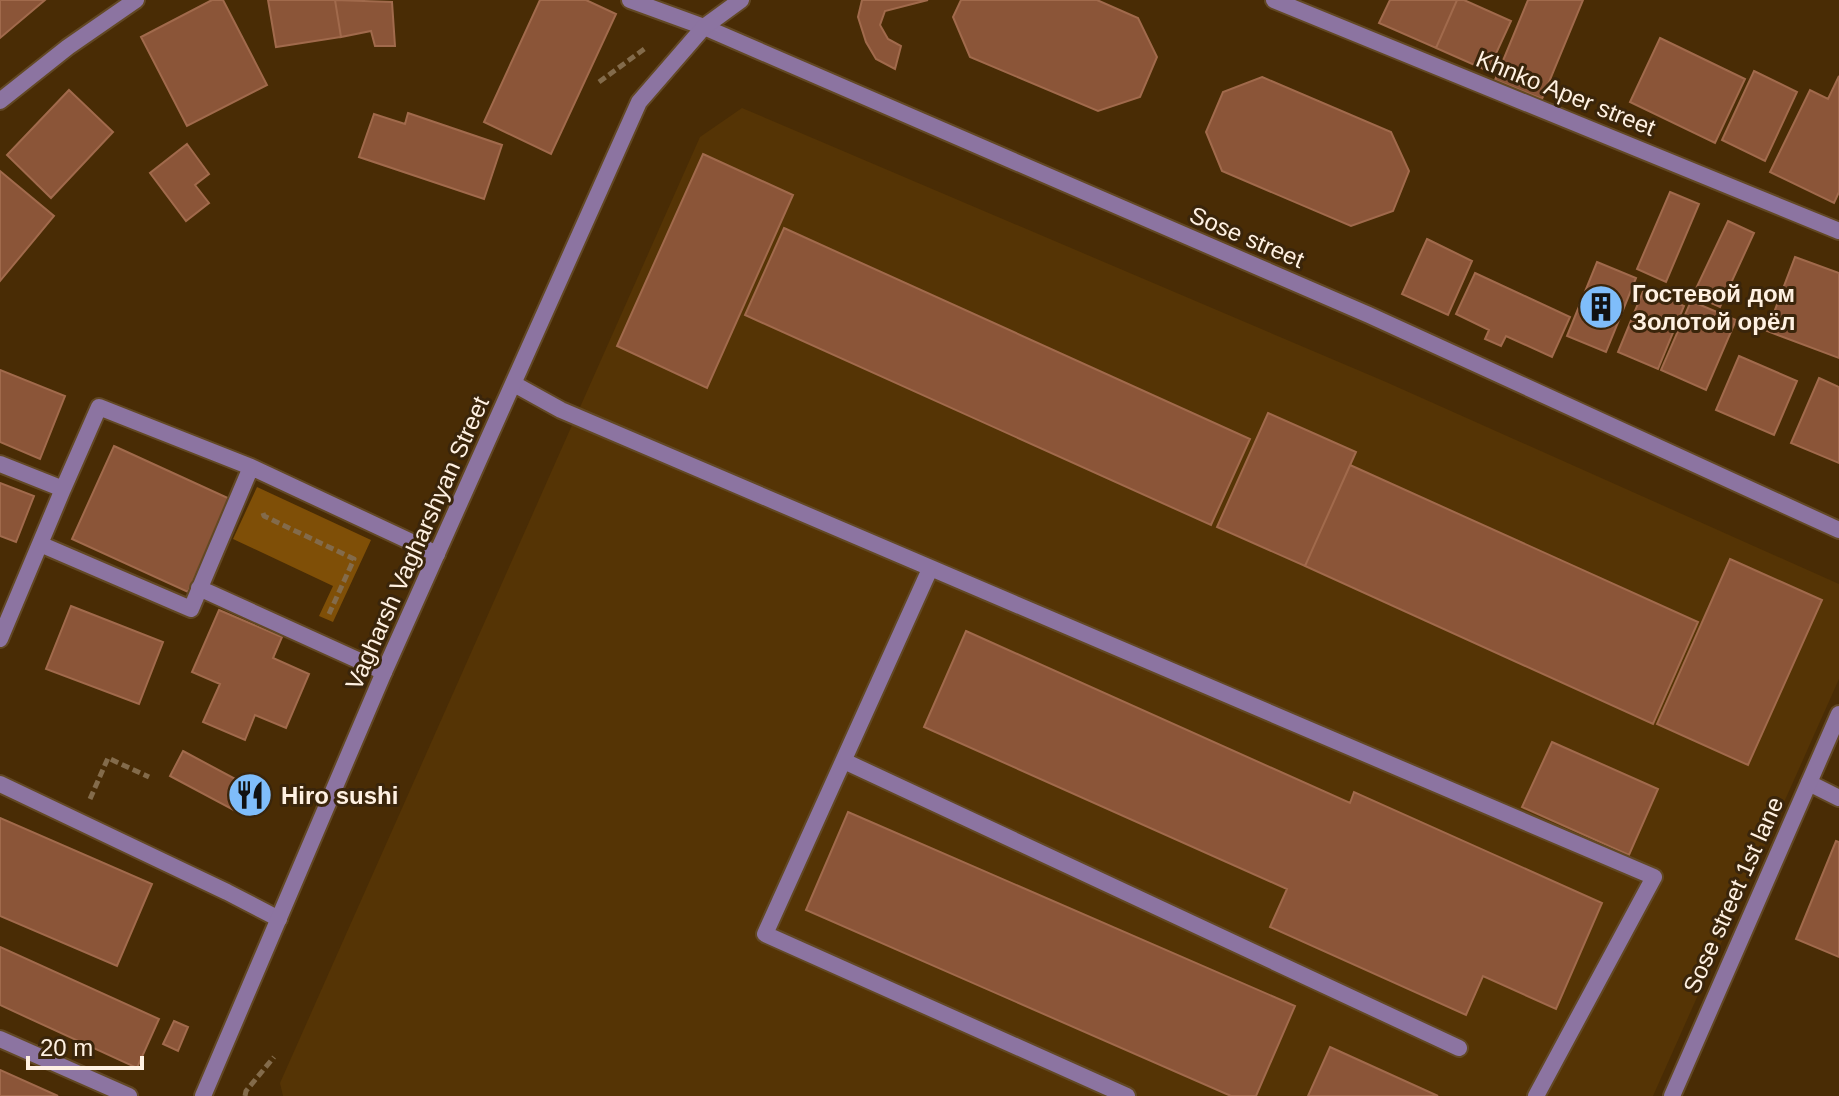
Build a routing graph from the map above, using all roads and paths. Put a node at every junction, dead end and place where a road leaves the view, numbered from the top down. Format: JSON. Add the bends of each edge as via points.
{"nodes":[{"id":1,"x":136,"y":0,"type":"edge"},
{"id":2,"x":630,"y":0,"type":"edge"},
{"id":3,"x":741,"y":0,"type":"edge"},
{"id":4,"x":1274,"y":0,"type":"edge"},
{"id":5,"x":687,"y":22,"type":"junction"},
{"id":6,"x":704,"y":27,"type":"junction"},
{"id":7,"x":599,"y":82,"type":"dead end"},
{"id":8,"x":0,"y":101,"type":"edge"},
{"id":9,"x":1839,"y":231,"type":"edge"},
{"id":10,"x":514,"y":384,"type":"junction"},
{"id":11,"x":0,"y":464,"type":"edge"},
{"id":12,"x":251,"y":467,"type":"junction"},
{"id":13,"x":63,"y":489,"type":"junction"},
{"id":14,"x":260,"y":501,"type":"dead end"},
{"id":15,"x":1839,"y":530,"type":"edge"},
{"id":16,"x":40,"y":544,"type":"junction"},
{"id":17,"x":437,"y":554,"type":"junction"},
{"id":18,"x":930,"y":569,"type":"junction"},
{"id":19,"x":199,"y":588,"type":"junction"},
{"id":20,"x":329,"y":614,"type":"dead end"},
{"id":21,"x":0,"y":639,"type":"edge"},
{"id":22,"x":384,"y":672,"type":"junction"},
{"id":23,"x":1839,"y":714,"type":"edge"},
{"id":24,"x":844,"y":761,"type":"junction"},
{"id":25,"x":149,"y":777,"type":"dead end"},
{"id":26,"x":1809,"y":783,"type":"junction"},
{"id":27,"x":0,"y":784,"type":"edge"},
{"id":28,"x":1839,"y":798,"type":"edge"},
{"id":29,"x":81,"y":823,"type":"junction"},
{"id":30,"x":279,"y":919,"type":"junction"},
{"id":31,"x":0,"y":1039,"type":"edge"},
{"id":32,"x":1459,"y":1048,"type":"dead end"},
{"id":33,"x":274,"y":1057,"type":"dead end"},
{"id":34,"x":129,"y":1096,"type":"edge"},
{"id":35,"x":203,"y":1096,"type":"edge"},
{"id":36,"x":245,"y":1096,"type":"edge"},
{"id":37,"x":1127,"y":1096,"type":"edge"},
{"id":38,"x":1536,"y":1096,"type":"edge"},
{"id":39,"x":1672,"y":1096,"type":"edge"}],
"edges":[{"from":1,"to":8,"type":"street"},
{"from":2,"to":5,"type":"street","name":"Sose street"},
{"from":3,"to":6,"type":"street","name":"Vagharsh Vagharshyan Street"},
{"from":4,"to":9,"type":"street","name":"Khnko Aper street"},
{"from":5,"to":6,"type":"street","name":"Sose street"},
{"from":5,"to":7,"type":"path","via":[[670,25]]},
{"from":6,"to":10,"type":"street","name":"Vagharsh Vagharshyan Street","via":[[639,102]]},
{"from":6,"to":15,"type":"street","name":"Sose street","via":[[1369,315]]},
{"from":10,"to":17,"type":"street","name":"Vagharsh Vagharshyan Street"},
{"from":10,"to":18,"type":"street","via":[[561,410]]},
{"from":11,"to":13,"type":"street"},
{"from":12,"to":13,"type":"street","via":[[99,407]]},
{"from":12,"to":17,"type":"street"},
{"from":12,"to":19,"type":"street"},
{"from":13,"to":16,"type":"street"},
{"from":14,"to":20,"type":"path","via":[[264,516],[354,559]]},
{"from":16,"to":19,"type":"street","via":[[191,609]]},
{"from":16,"to":21,"type":"street"},
{"from":17,"to":22,"type":"street","name":"Vagharsh Vagharshyan Street"},
{"from":18,"to":24,"type":"street"},
{"from":18,"to":38,"type":"street","via":[[1654,877]]},
{"from":19,"to":22,"type":"street"},
{"from":22,"to":30,"type":"street","name":"Vagharsh Vagharshyan Street"},
{"from":23,"to":26,"type":"street","name":"Sose street 1st lane"},
{"from":24,"to":32,"type":"street"},
{"from":24,"to":37,"type":"street","via":[[765,934]]},
{"from":25,"to":29,"type":"path","via":[[108,758]]},
{"from":26,"to":28,"type":"street"},
{"from":26,"to":39,"type":"street","name":"Sose street 1st lane"},
{"from":27,"to":29,"type":"street"},
{"from":29,"to":30,"type":"street"},
{"from":30,"to":35,"type":"street","name":"Vagharsh Vagharshyan Street"},
{"from":31,"to":34,"type":"street"},
{"from":33,"to":36,"type":"path"}]}
